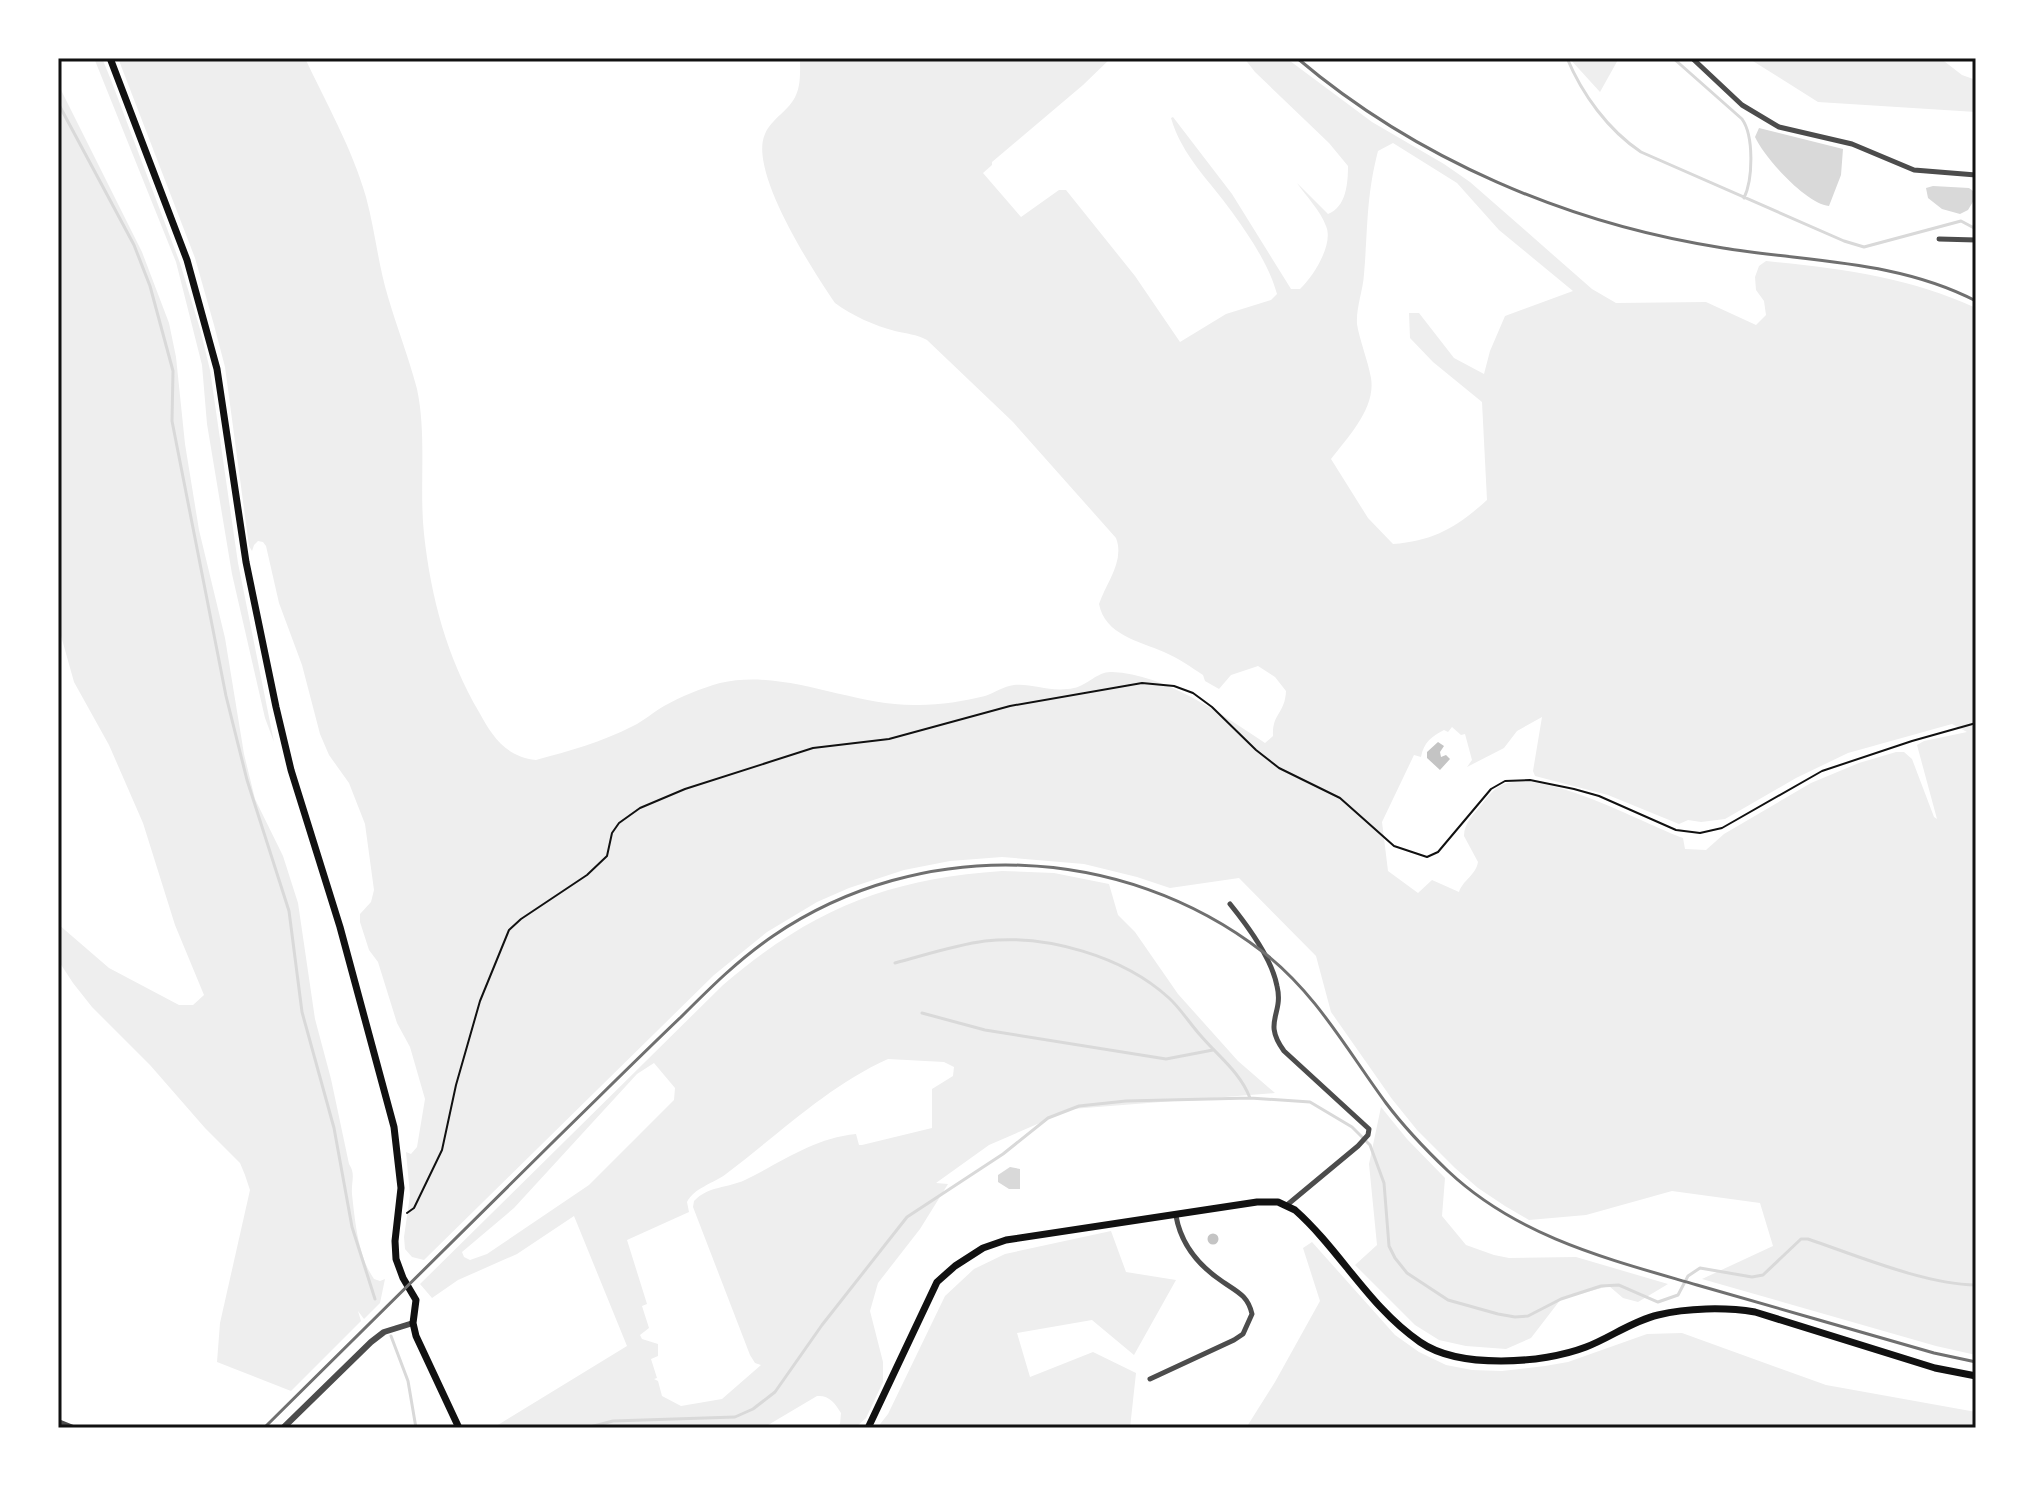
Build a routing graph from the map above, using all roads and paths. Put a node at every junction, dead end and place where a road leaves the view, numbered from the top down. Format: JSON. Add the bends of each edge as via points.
{"nodes":[{"id":1,"x":110,"y":58,"type":"edge"},
{"id":2,"x":1692,"y":58,"type":"edge"},
{"id":3,"x":1976,"y":175,"type":"edge"},
{"id":4,"x":1939,"y":239,"type":"dead end"},
{"id":5,"x":1976,"y":241,"type":"edge"},
{"id":6,"x":1976,"y":723,"type":"edge"},
{"id":7,"x":1230,"y":904,"type":"dead end"},
{"id":8,"x":1287,"y":1205,"type":"junction"},
{"id":9,"x":1176,"y":1216,"type":"junction"},
{"id":10,"x":399,"y":1217,"type":"junction"},
{"id":11,"x":413,"y":1323,"type":"junction"},
{"id":12,"x":1976,"y":1376,"type":"edge"},
{"id":13,"x":1150,"y":1379,"type":"dead end"},
{"id":14,"x":58,"y":1422,"type":"edge"},
{"id":15,"x":73,"y":1428,"type":"edge"},
{"id":16,"x":283,"y":1428,"type":"edge"},
{"id":17,"x":459,"y":1428,"type":"edge"},
{"id":18,"x":868,"y":1428,"type":"edge"}],
"edges":[{"from":1,"to":10,"type":"main road","via":[[207,327],[276,707],[394,1127]]},
{"from":2,"to":3,"type":"street","via":[[1742,105],[1779,127],[1852,144],[1914,170]]},
{"from":4,"to":5,"type":"street"},
{"from":6,"to":10,"type":"path","via":[[1822,771],[1722,828],[1700,833],[1676,830],[1574,789],[1505,781],[1491,789],[1438,852],[1427,857],[1386,841],[1340,798],[1279,768],[1193,693],[1174,686],[1142,683],[1010,706],[889,739],[787,754],[640,808],[619,823],[607,856],[587,875],[509,930],[480,1001],[442,1150],[414,1208]]},
{"from":7,"to":8,"type":"street","via":[[1252,931],[1276,981],[1275,1038],[1369,1129],[1358,1146]]},
{"from":8,"to":9,"type":"main road","via":[[1257,1202]]},
{"from":8,"to":12,"type":"main road","via":[[1305,1218],[1400,1327],[1443,1354],[1494,1360],[1565,1354],[1661,1314],[1732,1309]]},
{"from":9,"to":13,"type":"street","via":[[1188,1250],[1244,1296],[1251,1320],[1234,1340]]},
{"from":9,"to":18,"type":"main road","via":[[1006,1240],[955,1266],[932,1292]]},
{"from":10,"to":11,"type":"main road","via":[[396,1259],[416,1300]]},
{"from":11,"to":16,"type":"street","via":[[371,1342]]},
{"from":11,"to":17,"type":"main road"},
{"from":14,"to":15,"type":"street"}]}
